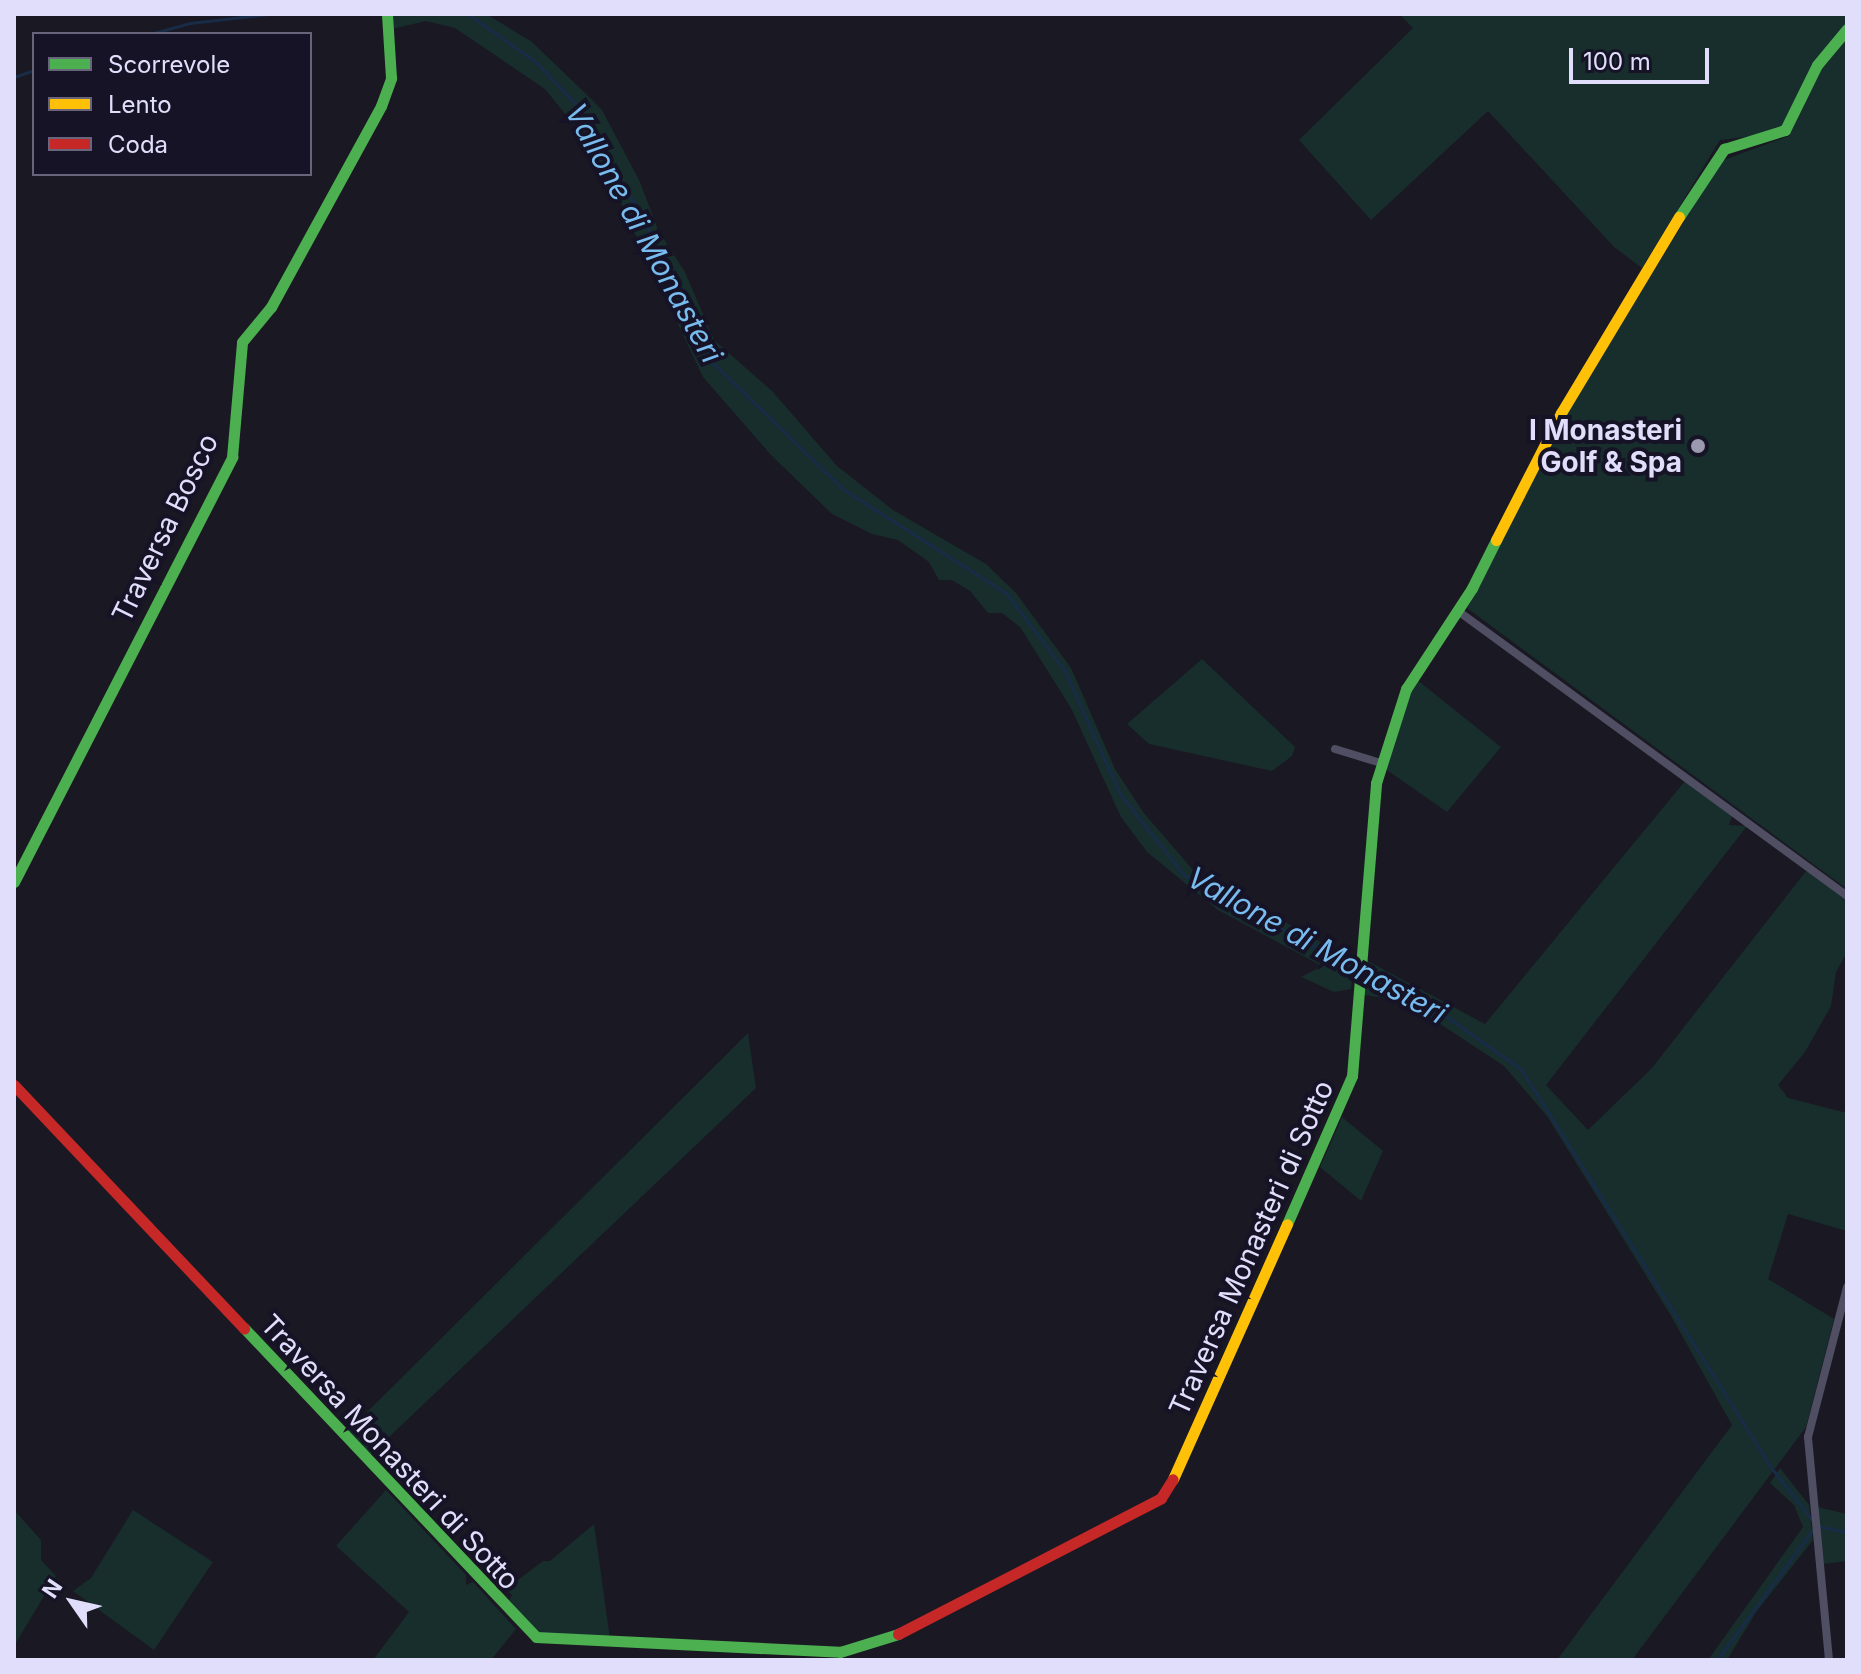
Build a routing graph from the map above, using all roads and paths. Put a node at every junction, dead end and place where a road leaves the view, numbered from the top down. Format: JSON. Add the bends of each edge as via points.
{"nodes":[{"id":1,"x":387,"y":14,"type":"edge"},
{"id":2,"x":1847,"y":29,"type":"edge"},
{"id":3,"x":1458,"y":611,"type":"junction"},
{"id":4,"x":1335,"y":749,"type":"dead end"},
{"id":5,"x":1381,"y":763,"type":"junction"},
{"id":6,"x":14,"y":882,"type":"edge"},
{"id":7,"x":1847,"y":896,"type":"edge"},
{"id":8,"x":14,"y":1085,"type":"edge"},
{"id":9,"x":1847,"y":1287,"type":"edge"},
{"id":10,"x":826,"y":1656,"type":"edge"},
{"id":11,"x":1829,"y":1660,"type":"edge"}],
"edges":[{"from":1,"to":6,"type":"street","name":"Traversa Bosco","via":[[391,78],[381,106],[271,307],[242,342],[232,457]]},
{"from":2,"to":3,"type":"street","name":"Traversa Monasteri di Sotto","via":[[1817,65],[1785,130],[1724,149],[1716,157],[1561,413]]},
{"from":3,"to":5,"type":"street","name":"Traversa Monasteri di Sotto","via":[[1406,689]]},
{"from":3,"to":7,"type":"street"},
{"from":4,"to":5,"type":"street"},
{"from":5,"to":10,"type":"street","name":"Traversa Monasteri di Sotto","via":[[1352,1076],[1168,1491],[919,1627]]},
{"from":8,"to":10,"type":"street","name":"Traversa Monasteri di Sotto","via":[[523,1629],[545,1641]]},
{"from":9,"to":11,"type":"street","via":[[1808,1437]]}]}
